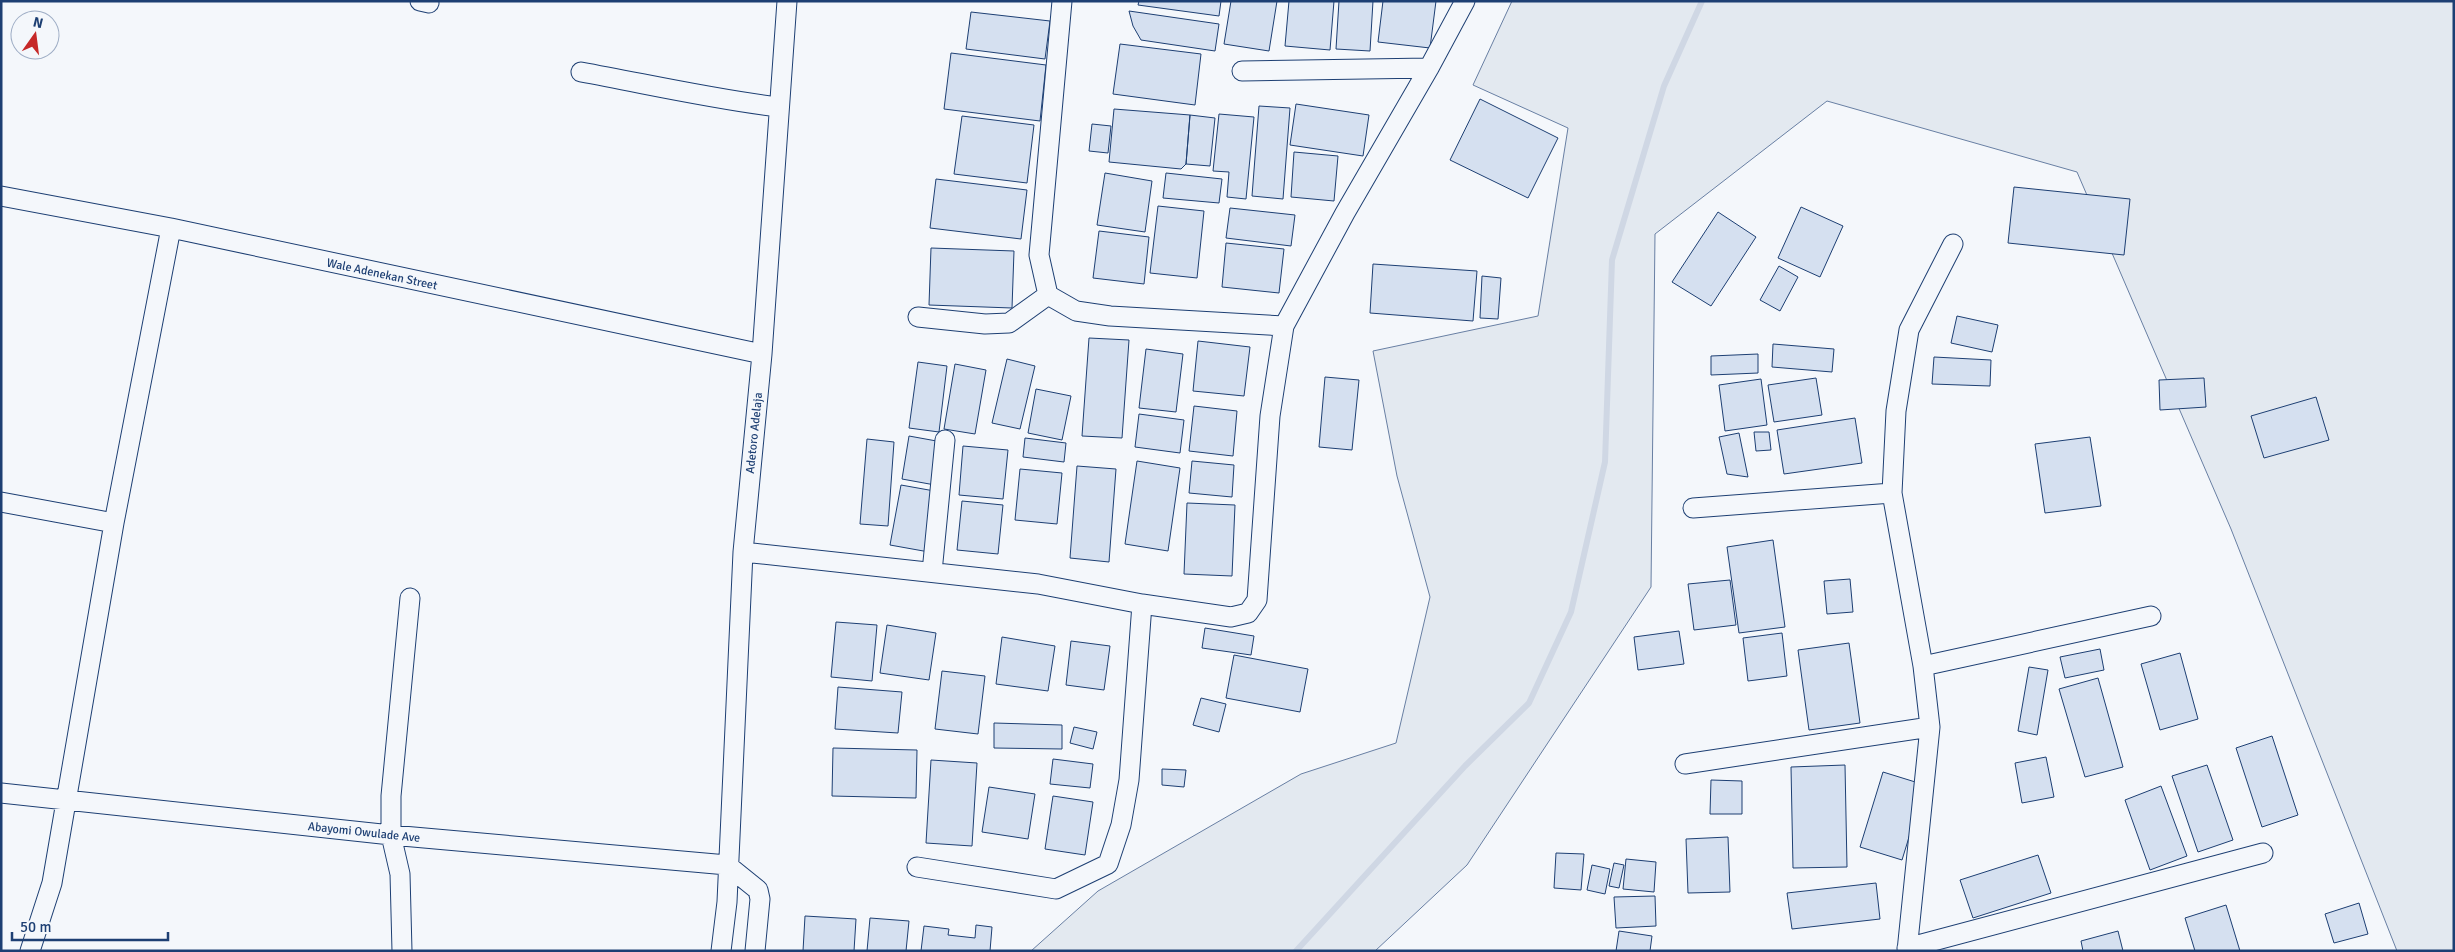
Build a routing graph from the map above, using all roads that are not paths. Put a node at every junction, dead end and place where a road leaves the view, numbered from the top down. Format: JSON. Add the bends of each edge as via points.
{"nodes":[{"id":1,"x":787,"y":1,"type":"edge"},
{"id":2,"x":1062,"y":1,"type":"edge"},
{"id":3,"x":1465,"y":1,"type":"edge"},
{"id":4,"x":1430,"y":68,"type":"junction"},
{"id":5,"x":1242,"y":70,"type":"dead end"},
{"id":6,"x":581,"y":72,"type":"dead end"},
{"id":7,"x":778,"y":107,"type":"junction"},
{"id":8,"x":1,"y":196,"type":"edge"},
{"id":9,"x":171,"y":228,"type":"junction"},
{"id":10,"x":1953,"y":244,"type":"dead end"},
{"id":11,"x":1048,"y":295,"type":"junction"},
{"id":12,"x":918,"y":317,"type":"dead end"},
{"id":13,"x":1284,"y":326,"type":"junction"},
{"id":14,"x":762,"y":354,"type":"junction"},
{"id":15,"x":945,"y":440,"type":"dead end"},
{"id":16,"x":1892,"y":493,"type":"junction"},
{"id":17,"x":1,"y":502,"type":"edge"},
{"id":18,"x":1693,"y":508,"type":"dead end"},
{"id":19,"x":114,"y":523,"type":"junction"},
{"id":20,"x":743,"y":552,"type":"junction"},
{"id":21,"x":932,"y":572,"type":"junction"},
{"id":22,"x":410,"y":598,"type":"dead end"},
{"id":23,"x":1142,"y":604,"type":"junction"},
{"id":24,"x":2151,"y":616,"type":"dead end"},
{"id":25,"x":1923,"y":666,"type":"junction"},
{"id":26,"x":1930,"y":727,"type":"junction"},
{"id":27,"x":1685,"y":764,"type":"dead end"},
{"id":28,"x":1,"y":793,"type":"edge"},
{"id":29,"x":65,"y":800,"type":"junction"},
{"id":30,"x":391,"y":835,"type":"junction"},
{"id":31,"x":2262,"y":853,"type":"dead end"},
{"id":32,"x":727,"y":865,"type":"junction"},
{"id":33,"x":917,"y":867,"type":"dead end"},
{"id":34,"x":1907,"y":949,"type":"edge"},
{"id":35,"x":30,"y":951,"type":"edge"},
{"id":36,"x":402,"y":951,"type":"edge"},
{"id":37,"x":721,"y":951,"type":"edge"},
{"id":38,"x":755,"y":951,"type":"edge"}],
"edges":[{"from":1,"to":7,"type":"street","name":"Adetoro Adelaja"},
{"from":2,"to":11,"type":"street","via":[[1039,255]]},
{"from":3,"to":4,"type":"street"},
{"from":4,"to":5,"type":"street"},
{"from":4,"to":13,"type":"street","via":[[1345,213]]},
{"from":6,"to":7,"type":"street","via":[[727,101]]},
{"from":7,"to":14,"type":"street","name":"Adetoro Adelaja"},
{"from":8,"to":9,"type":"street","name":"Wale Adenekan Street"},
{"from":9,"to":14,"type":"street","name":"Wale Adenekan Street"},
{"from":9,"to":19,"type":"street"},
{"from":10,"to":16,"type":"street","via":[[1909,330],[1896,411]]},
{"from":11,"to":12,"type":"street","via":[[1009,323],[985,324]]},
{"from":11,"to":13,"type":"street","via":[[1076,311],[1110,316]]},
{"from":13,"to":23,"type":"street","via":[[1270,416],[1257,600],[1248,613],[1231,617]]},
{"from":14,"to":20,"type":"street","name":"Adetoro Adelaja"},
{"from":15,"to":21,"type":"street"},
{"from":16,"to":18,"type":"street"},
{"from":16,"to":25,"type":"street"},
{"from":17,"to":19,"type":"street"},
{"from":19,"to":29,"type":"street"},
{"from":20,"to":21,"type":"street"},
{"from":20,"to":32,"type":"street","name":"Adetoro Adelaja"},
{"from":21,"to":23,"type":"street","via":[[1038,584]]},
{"from":22,"to":30,"type":"street","via":[[393,768]]},
{"from":23,"to":33,"type":"street","via":[[1129,780],[1121,825],[1108,864],[1056,889]]},
{"from":24,"to":25,"type":"street"},
{"from":25,"to":26,"type":"street"},
{"from":26,"to":27,"type":"street"},
{"from":26,"to":34,"type":"street"},
{"from":28,"to":29,"type":"street","name":"Abayomi Owulade Ave"},
{"from":29,"to":30,"type":"street","name":"Abayomi Owulade Ave"},
{"from":29,"to":35,"type":"street","via":[[52,883]]},
{"from":30,"to":32,"type":"street","name":"Abayomi Owulade Ave"},
{"from":30,"to":36,"type":"street","via":[[400,874]]},
{"from":31,"to":34,"type":"street"},
{"from":32,"to":37,"type":"street","name":"Adetoro Adelaja","via":[[727,902]]},
{"from":32,"to":38,"type":"street","via":[[758,890]]}]}
